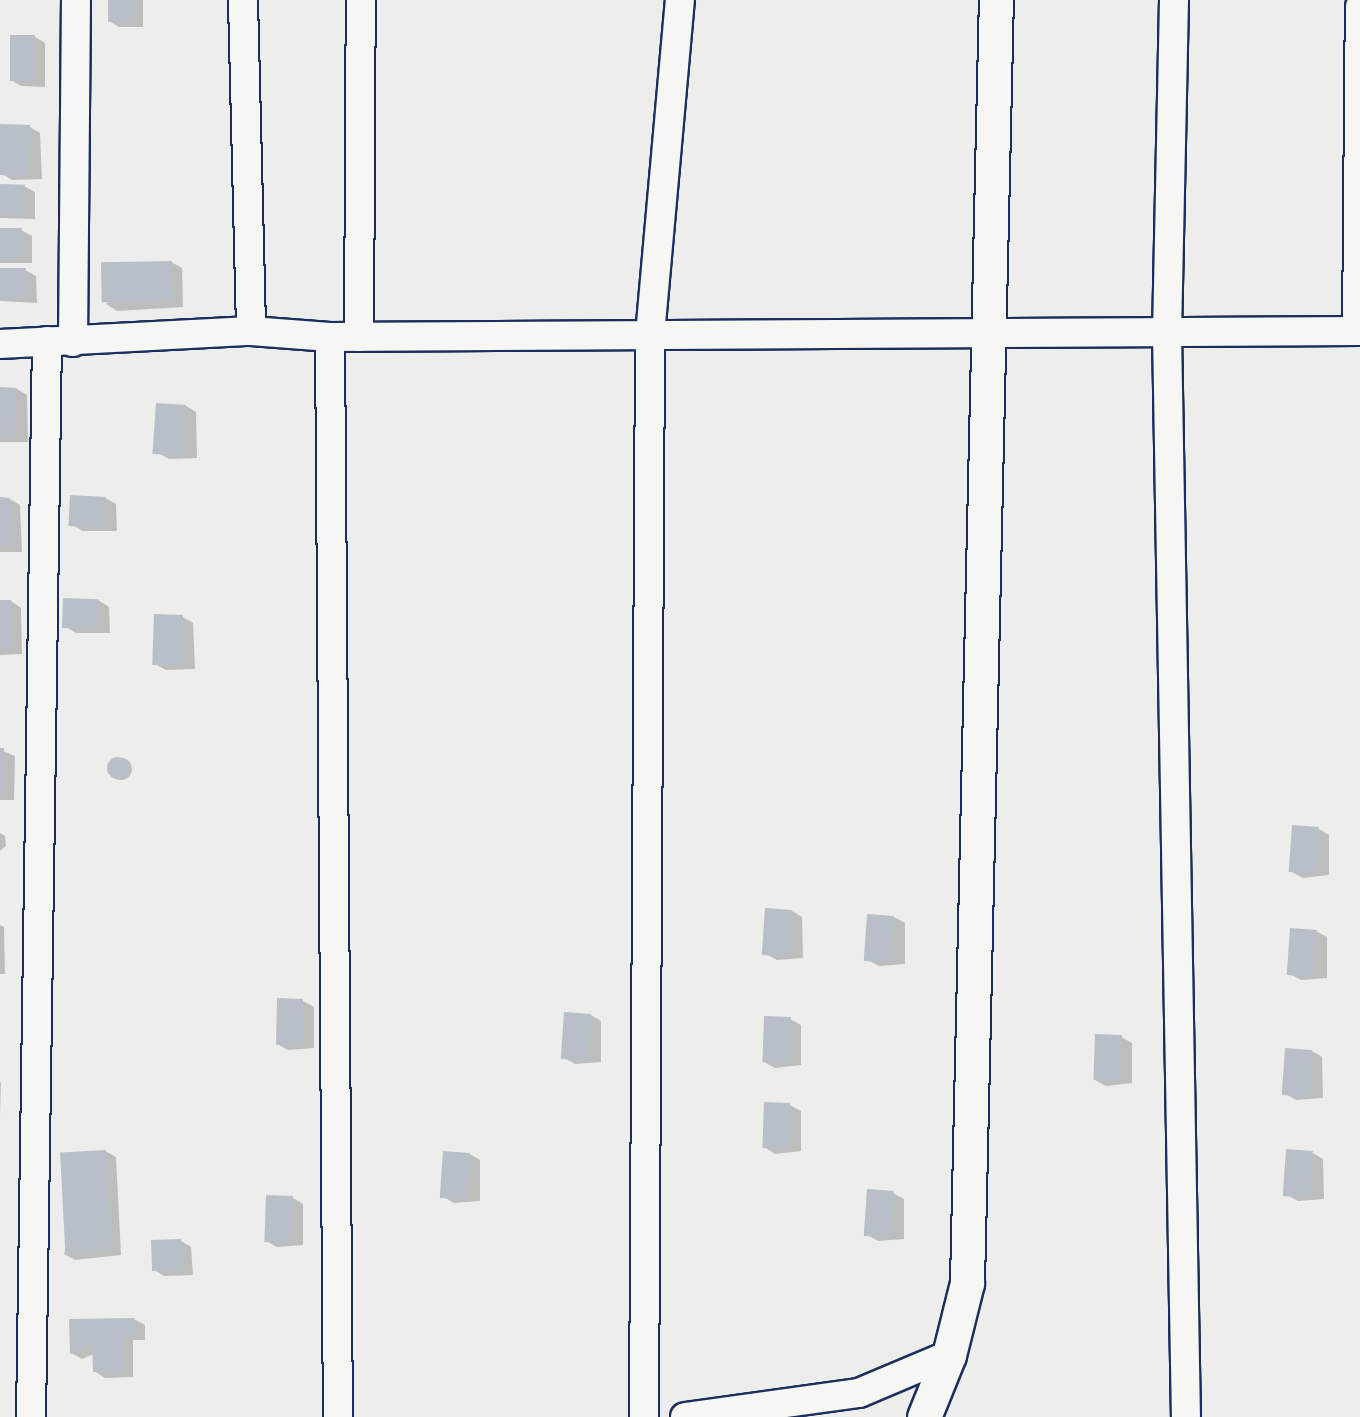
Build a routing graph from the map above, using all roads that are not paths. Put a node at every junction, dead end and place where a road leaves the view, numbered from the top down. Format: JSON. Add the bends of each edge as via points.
{"nodes":[{"id":1,"x":76,"y":0,"type":"edge"},
{"id":2,"x":243,"y":0,"type":"edge"},
{"id":3,"x":361,"y":0,"type":"edge"},
{"id":4,"x":680,"y":0,"type":"edge"},
{"id":5,"x":996,"y":0,"type":"edge"},
{"id":6,"x":1174,"y":0,"type":"edge"},
{"id":7,"x":1360,"y":7,"type":"edge"},
{"id":8,"x":251,"y":331,"type":"junction"},
{"id":9,"x":1359,"y":331,"type":"edge"},
{"id":10,"x":1167,"y":332,"type":"junction"},
{"id":11,"x":989,"y":334,"type":"junction"},
{"id":12,"x":650,"y":335,"type":"junction"},
{"id":13,"x":330,"y":337,"type":"junction"},
{"id":14,"x":359,"y":337,"type":"junction"},
{"id":15,"x":60,"y":341,"type":"junction"},
{"id":16,"x":0,"y":344,"type":"edge"},
{"id":17,"x":949,"y":1355,"type":"junction"},
{"id":18,"x":30,"y":1417,"type":"edge"},
{"id":19,"x":338,"y":1417,"type":"edge"},
{"id":20,"x":644,"y":1417,"type":"edge"},
{"id":21,"x":685,"y":1417,"type":"edge"},
{"id":22,"x":924,"y":1417,"type":"edge"},
{"id":23,"x":1186,"y":1417,"type":"edge"}],
"edges":[{"from":1,"to":15,"type":"street"},
{"from":2,"to":8,"type":"street"},
{"from":3,"to":14,"type":"street"},
{"from":4,"to":12,"type":"street"},
{"from":5,"to":11,"type":"street"},
{"from":6,"to":10,"type":"street"},
{"from":7,"to":9,"type":"street"},
{"from":8,"to":13,"type":"street"},
{"from":8,"to":15,"type":"street"},
{"from":9,"to":10,"type":"street"},
{"from":10,"to":11,"type":"street"},
{"from":10,"to":23,"type":"street"},
{"from":11,"to":12,"type":"street"},
{"from":11,"to":17,"type":"street","via":[[967,1283]]},
{"from":12,"to":14,"type":"street"},
{"from":12,"to":20,"type":"street"},
{"from":13,"to":14,"type":"street"},
{"from":13,"to":19,"type":"street"},
{"from":15,"to":16,"type":"street"},
{"from":15,"to":18,"type":"street"},
{"from":17,"to":21,"type":"street","via":[[859,1393]]},
{"from":17,"to":22,"type":"street"}]}
